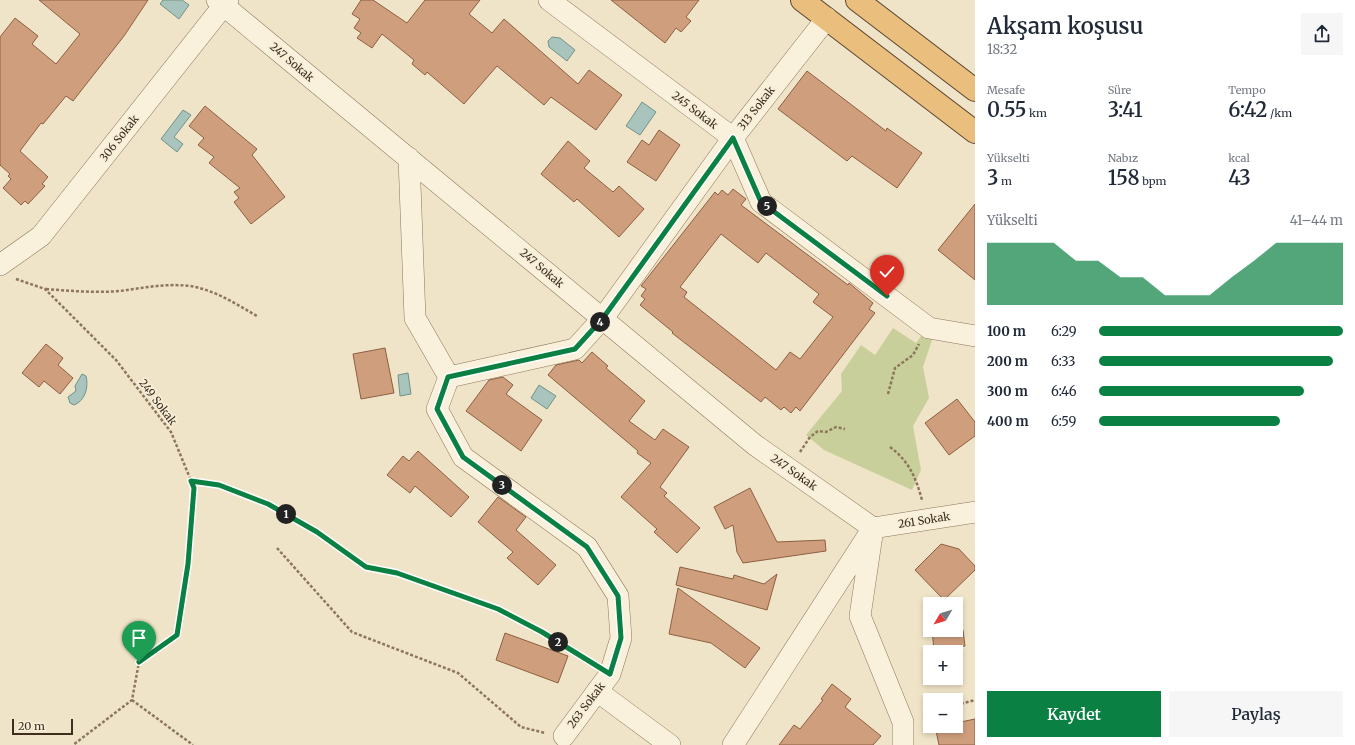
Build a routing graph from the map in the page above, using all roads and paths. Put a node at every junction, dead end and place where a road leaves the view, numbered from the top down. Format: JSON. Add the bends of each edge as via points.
{"nodes":[{"id":1,"x":549,"y":0,"type":"edge"},
{"id":2,"x":802,"y":0,"type":"edge"},
{"id":3,"x":858,"y":0,"type":"edge"},
{"id":4,"x":223,"y":2,"type":"edge"},
{"id":5,"x":828,"y":18,"type":"junction"},
{"id":6,"x":975,"y":90,"type":"edge"},
{"id":7,"x":975,"y":132,"type":"edge"},
{"id":8,"x":733,"y":138,"type":"junction"},
{"id":9,"x":410,"y":158,"type":"junction"},
{"id":10,"x":6,"y":271,"type":"edge"},
{"id":11,"x":45,"y":289,"type":"junction"},
{"id":12,"x":257,"y":316,"type":"dead end"},
{"id":13,"x":603,"y":318,"type":"junction"},
{"id":14,"x":929,"y":328,"type":"junction"},
{"id":15,"x":975,"y":336,"type":"edge"},
{"id":16,"x":448,"y":377,"type":"junction"},
{"id":17,"x":888,"y":394,"type":"dead end"},
{"id":18,"x":845,"y":429,"type":"dead end"},
{"id":19,"x":890,"y":447,"type":"dead end"},
{"id":20,"x":788,"y":469,"type":"junction"},
{"id":21,"x":191,"y":481,"type":"junction"},
{"id":22,"x":975,"y":512,"type":"edge"},
{"id":23,"x":928,"y":520,"type":"junction"},
{"id":24,"x":874,"y":528,"type":"junction"},
{"id":25,"x":277,"y":548,"type":"dead end"},
{"id":26,"x":610,"y":674,"type":"junction"},
{"id":27,"x":597,"y":691,"type":"junction"},
{"id":28,"x":132,"y":700,"type":"junction"},
{"id":29,"x":975,"y":700,"type":"edge"},
{"id":30,"x":963,"y":703,"type":"edge"},
{"id":31,"x":564,"y":736,"type":"joint"},
{"id":32,"x":72,"y":745,"type":"edge"},
{"id":33,"x":193,"y":745,"type":"edge"},
{"id":34,"x":670,"y":745,"type":"edge"},
{"id":35,"x":733,"y":745,"type":"edge"},
{"id":36,"x":903,"y":745,"type":"edge"}],
"edges":[{"from":1,"to":8,"type":"street","name":"245 Sokak"},
{"from":2,"to":5,"type":"highway"},
{"from":3,"to":6,"type":"highway"},
{"from":4,"to":9,"type":"street","name":"247 Sokak"},
{"from":4,"to":10,"type":"street","name":"306 Sokak","via":[[41,236]]},
{"from":5,"to":7,"type":"highway"},
{"from":5,"to":8,"type":"street","name":"313 Sokak"},
{"from":8,"to":13,"type":"street","name":"313 Sokak"},
{"from":8,"to":14,"type":"street","name":"245 Sokak","via":[[761,202]]},
{"from":9,"to":13,"type":"street","name":"247 Sokak"},
{"from":9,"to":16,"type":"street","via":[[415,318]]},
{"from":10,"to":11,"type":"path","name":"249 Sokak"},
{"from":11,"to":12,"type":"path","via":[[82,292],[151,285],[190,286],[223,296]]},
{"from":11,"to":21,"type":"path","name":"249 Sokak","via":[[116,360],[171,432]]},
{"from":13,"to":16,"type":"street","via":[[575,349]]},
{"from":13,"to":20,"type":"street","name":"247 Sokak","via":[[755,445]]},
{"from":14,"to":15,"type":"street","name":"245 Sokak"},
{"from":14,"to":17,"type":"path","via":[[913,355],[895,368]]},
{"from":16,"to":26,"type":"street","name":"263 Sokak","via":[[437,409],[463,457],[587,547],[618,596],[621,638]]},
{"from":18,"to":20,"type":"path","via":[[836,427],[826,432],[818,431],[810,437]]},
{"from":19,"to":23,"type":"path","via":[[900,454],[915,476]]},
{"from":20,"to":24,"type":"street","name":"247 Sokak"},
{"from":21,"to":26,"type":"path","via":[[219,485],[268,504],[317,532],[366,567],[397,573],[498,609],[542,632]]},
{"from":21,"to":28,"type":"path","name":"249 Sokak","via":[[194,488],[188,564],[177,635],[139,662]]},
{"from":22,"to":23,"type":"street","name":"261 Sokak"},
{"from":23,"to":24,"type":"street","name":"261 Sokak"},
{"from":24,"to":35,"type":"street"},
{"from":24,"to":36,"type":"street","via":[[860,616],[903,722]]},
{"from":25,"to":31,"type":"path","via":[[352,632],[458,673],[521,727]]},
{"from":26,"to":27,"type":"street","name":"263 Sokak"},
{"from":27,"to":31,"type":"street","name":"263 Sokak"},
{"from":27,"to":34,"type":"street"},
{"from":28,"to":32,"type":"path"},
{"from":28,"to":33,"type":"path"},
{"from":29,"to":30,"type":"path"}]}
